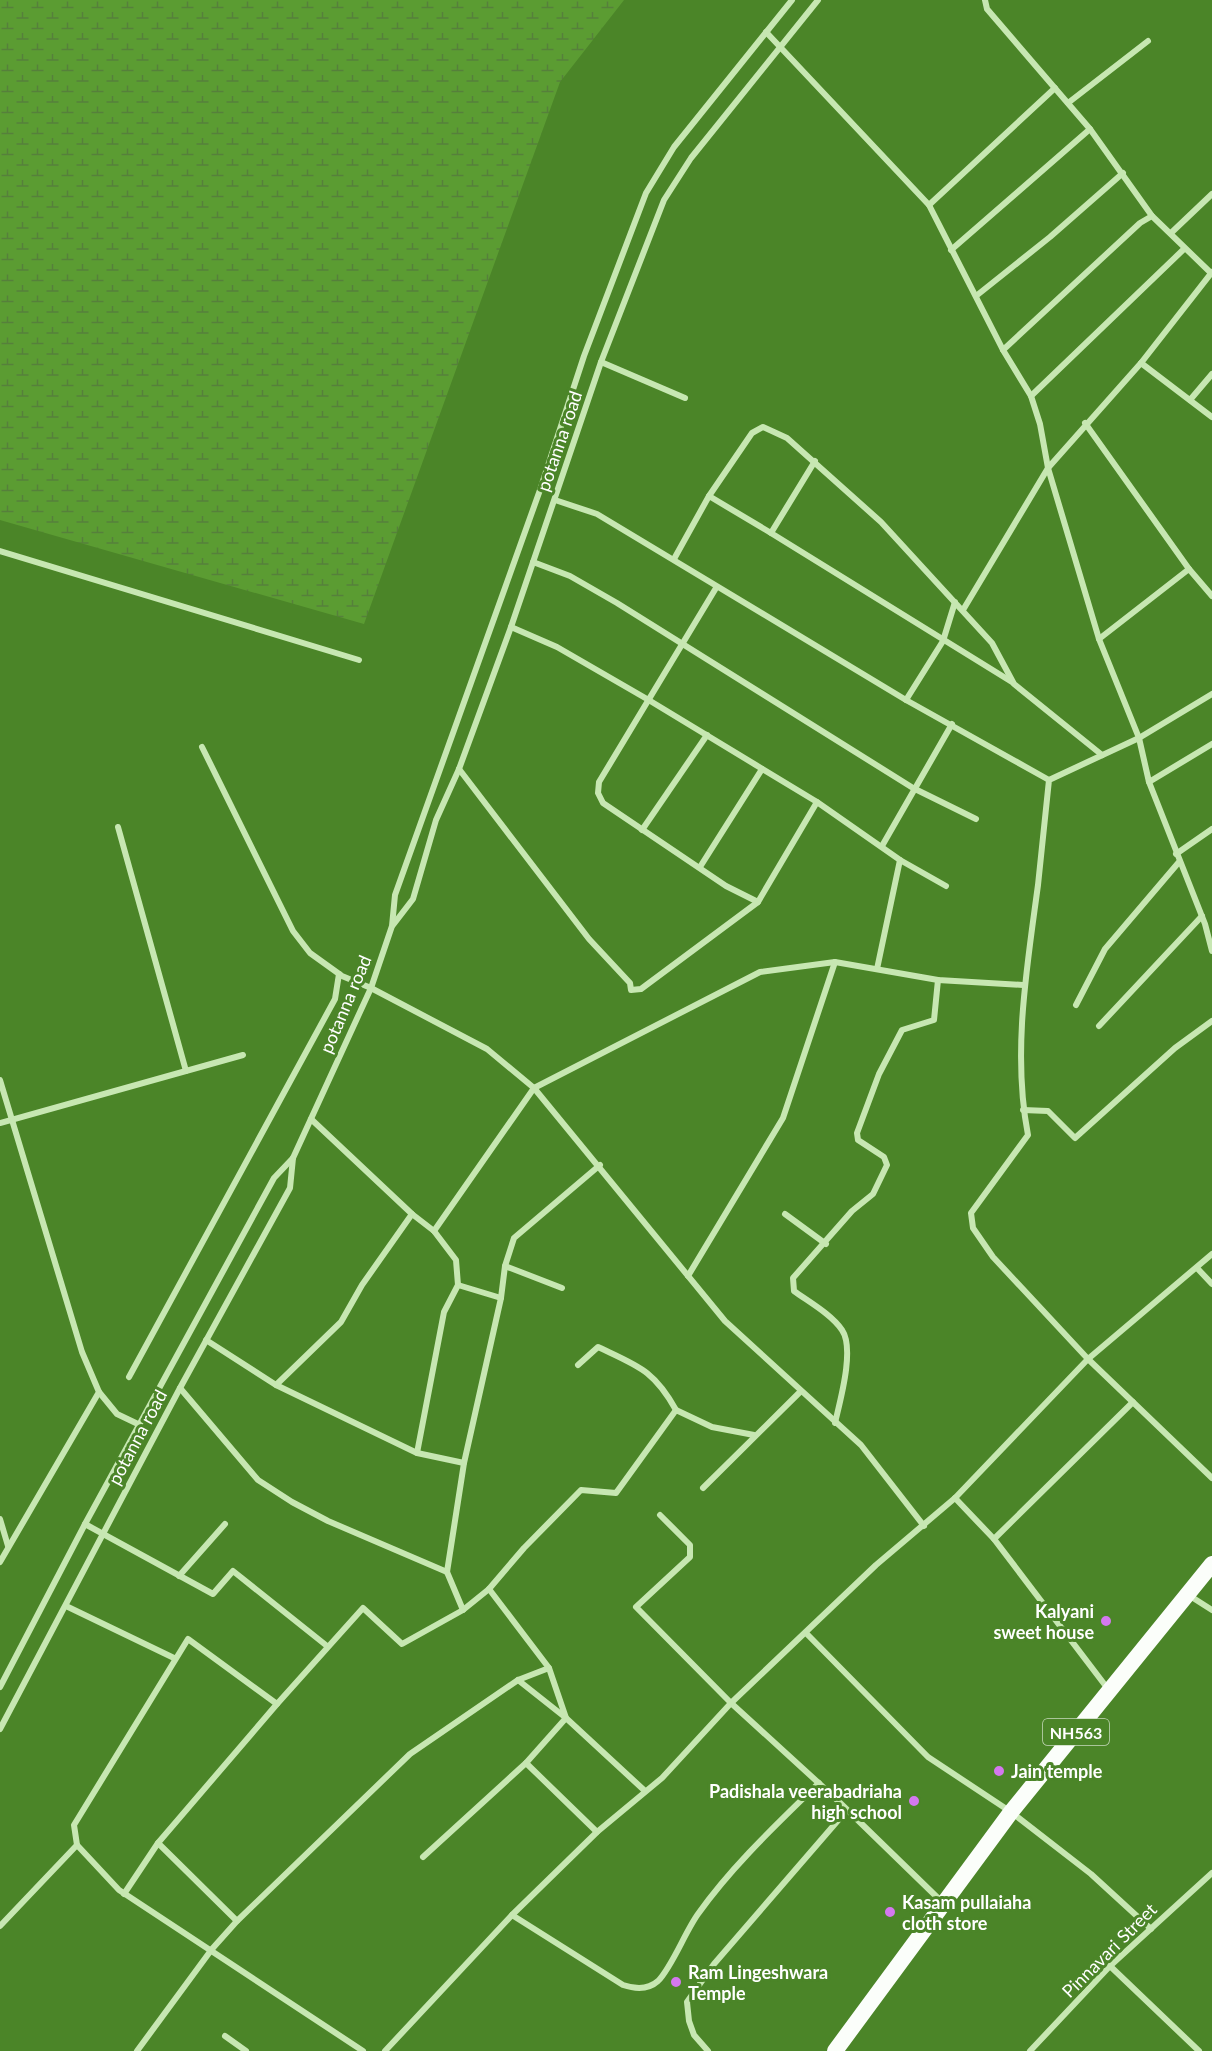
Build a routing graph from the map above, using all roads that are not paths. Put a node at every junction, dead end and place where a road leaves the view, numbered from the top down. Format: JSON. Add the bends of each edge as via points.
{"nodes":[{"id":1,"x":792,"y":0,"type":"edge"},
{"id":2,"x":818,"y":0,"type":"edge"},
{"id":3,"x":985,"y":0,"type":"edge"},
{"id":4,"x":765,"y":32,"type":"junction"},
{"id":5,"x":1148,"y":41,"type":"dead end"},
{"id":6,"x":780,"y":46,"type":"junction"},
{"id":7,"x":1055,"y":88,"type":"junction"},
{"id":8,"x":1068,"y":103,"type":"junction"},
{"id":9,"x":1090,"y":129,"type":"junction"},
{"id":10,"x":1123,"y":173,"type":"junction"},
{"id":11,"x":1212,"y":195,"type":"edge"},
{"id":12,"x":929,"y":205,"type":"junction"},
{"id":13,"x":1152,"y":216,"type":"junction"},
{"id":14,"x":1171,"y":233,"type":"junction"},
{"id":15,"x":1184,"y":249,"type":"junction"},
{"id":16,"x":951,"y":250,"type":"junction"},
{"id":17,"x":1212,"y":273,"type":"edge"},
{"id":18,"x":976,"y":296,"type":"junction"},
{"id":19,"x":1003,"y":350,"type":"junction"},
{"id":20,"x":601,"y":362,"type":"junction"},
{"id":21,"x":1141,"y":363,"type":"junction"},
{"id":22,"x":1212,"y":374,"type":"edge"},
{"id":23,"x":1031,"y":396,"type":"junction"},
{"id":24,"x":685,"y":398,"type":"dead end"},
{"id":25,"x":1190,"y":400,"type":"junction"},
{"id":26,"x":1212,"y":417,"type":"edge"},
{"id":27,"x":1085,"y":423,"type":"junction"},
{"id":28,"x":815,"y":461,"type":"junction"},
{"id":29,"x":1048,"y":468,"type":"junction"},
{"id":30,"x":709,"y":496,"type":"junction"},
{"id":31,"x":555,"y":500,"type":"junction"},
{"id":32,"x":771,"y":533,"type":"junction"},
{"id":33,"x":0,"y":551,"type":"edge"},
{"id":34,"x":674,"y":559,"type":"junction"},
{"id":35,"x":533,"y":562,"type":"junction"},
{"id":36,"x":1189,"y":569,"type":"junction"},
{"id":37,"x":716,"y":588,"type":"junction"},
{"id":38,"x":1212,"y":596,"type":"edge"},
{"id":39,"x":955,"y":602,"type":"junction"},
{"id":40,"x":965,"y":609,"type":"junction"},
{"id":41,"x":511,"y":627,"type":"junction"},
{"id":42,"x":1099,"y":639,"type":"junction"},
{"id":43,"x":943,"y":641,"type":"junction"},
{"id":44,"x":682,"y":643,"type":"junction"},
{"id":45,"x":359,"y":660,"type":"dead end"},
{"id":46,"x":1014,"y":684,"type":"junction"},
{"id":47,"x":1212,"y":694,"type":"edge"},
{"id":48,"x":647,"y":699,"type":"junction"},
{"id":49,"x":906,"y":700,"type":"junction"},
{"id":50,"x":952,"y":724,"type":"junction"},
{"id":51,"x":707,"y":735,"type":"junction"},
{"id":52,"x":1140,"y":738,"type":"junction"},
{"id":53,"x":1212,"y":744,"type":"edge"},
{"id":54,"x":202,"y":747,"type":"dead end"},
{"id":55,"x":1102,"y":754,"type":"junction"},
{"id":56,"x":459,"y":769,"type":"junction"},
{"id":57,"x":762,"y":769,"type":"junction"},
{"id":58,"x":1049,"y":780,"type":"junction"},
{"id":59,"x":1149,"y":782,"type":"junction"},
{"id":60,"x":913,"y":788,"type":"junction"},
{"id":61,"x":817,"y":802,"type":"junction"},
{"id":62,"x":976,"y":819,"type":"dead end"},
{"id":63,"x":118,"y":827,"type":"dead end"},
{"id":64,"x":1212,"y":829,"type":"edge"},
{"id":65,"x":642,"y":830,"type":"junction"},
{"id":66,"x":882,"y":846,"type":"junction"},
{"id":67,"x":1176,"y":854,"type":"junction"},
{"id":68,"x":900,"y":860,"type":"junction"},
{"id":69,"x":1179,"y":862,"type":"junction"},
{"id":70,"x":700,"y":867,"type":"junction"},
{"id":71,"x":946,"y":886,"type":"dead end"},
{"id":72,"x":758,"y":902,"type":"junction"},
{"id":73,"x":1202,"y":916,"type":"junction"},
{"id":74,"x":1212,"y":919,"type":"edge"},
{"id":75,"x":1205,"y":924,"type":"junction"},
{"id":76,"x":392,"y":926,"type":"junction"},
{"id":77,"x":1212,"y":951,"type":"edge"},
{"id":78,"x":835,"y":962,"type":"junction"},
{"id":79,"x":877,"y":969,"type":"junction"},
{"id":80,"x":340,"y":975,"type":"junction"},
{"id":81,"x":938,"y":980,"type":"junction"},
{"id":82,"x":1023,"y":985,"type":"junction"},
{"id":83,"x":371,"y":988,"type":"junction"},
{"id":84,"x":1076,"y":1005,"type":"dead end"},
{"id":85,"x":1212,"y":1022,"type":"edge"},
{"id":86,"x":1099,"y":1026,"type":"dead end"},
{"id":87,"x":243,"y":1055,"type":"dead end"},
{"id":88,"x":186,"y":1071,"type":"junction"},
{"id":89,"x":0,"y":1080,"type":"edge"},
{"id":90,"x":534,"y":1088,"type":"junction"},
{"id":91,"x":1023,"y":1110,"type":"junction"},
{"id":92,"x":311,"y":1119,"type":"junction"},
{"id":93,"x":12,"y":1120,"type":"junction"},
{"id":94,"x":0,"y":1124,"type":"edge"},
{"id":95,"x":293,"y":1158,"type":"junction"},
{"id":96,"x":600,"y":1165,"type":"junction"},
{"id":97,"x":412,"y":1214,"type":"junction"},
{"id":98,"x":785,"y":1214,"type":"dead end"},
{"id":99,"x":434,"y":1231,"type":"junction"},
{"id":100,"x":826,"y":1244,"type":"junction"},
{"id":101,"x":1212,"y":1254,"type":"edge"},
{"id":102,"x":505,"y":1266,"type":"junction"},
{"id":103,"x":1197,"y":1268,"type":"junction"},
{"id":104,"x":688,"y":1276,"type":"junction"},
{"id":105,"x":1212,"y":1284,"type":"edge"},
{"id":106,"x":458,"y":1285,"type":"junction"},
{"id":107,"x":562,"y":1288,"type":"dead end"},
{"id":108,"x":501,"y":1298,"type":"junction"},
{"id":109,"x":206,"y":1340,"type":"junction"},
{"id":110,"x":1088,"y":1359,"type":"junction"},
{"id":111,"x":578,"y":1365,"type":"dead end"},
{"id":112,"x":129,"y":1377,"type":"dead end"},
{"id":113,"x":276,"y":1385,"type":"junction"},
{"id":114,"x":180,"y":1388,"type":"junction"},
{"id":115,"x":801,"y":1391,"type":"junction"},
{"id":116,"x":99,"y":1392,"type":"junction"},
{"id":117,"x":1133,"y":1402,"type":"junction"},
{"id":118,"x":676,"y":1410,"type":"junction"},
{"id":119,"x":835,"y":1423,"type":"junction"},
{"id":120,"x":140,"y":1425,"type":"junction"},
{"id":121,"x":754,"y":1435,"type":"junction"},
{"id":122,"x":417,"y":1453,"type":"junction"},
{"id":123,"x":464,"y":1463,"type":"junction"},
{"id":124,"x":1212,"y":1478,"type":"edge"},
{"id":125,"x":703,"y":1488,"type":"dead end"},
{"id":126,"x":955,"y":1498,"type":"junction"},
{"id":127,"x":660,"y":1515,"type":"dead end"},
{"id":128,"x":0,"y":1519,"type":"edge"},
{"id":129,"x":85,"y":1524,"type":"junction"},
{"id":130,"x":225,"y":1524,"type":"dead end"},
{"id":131,"x":924,"y":1526,"type":"junction"},
{"id":132,"x":101,"y":1535,"type":"junction"},
{"id":133,"x":994,"y":1539,"type":"junction"},
{"id":134,"x":9,"y":1546,"type":"junction"},
{"id":135,"x":0,"y":1562,"type":"edge"},
{"id":136,"x":1212,"y":1564,"type":"edge"},
{"id":137,"x":447,"y":1572,"type":"junction"},
{"id":138,"x":179,"y":1576,"type":"junction"},
{"id":139,"x":489,"y":1589,"type":"junction"},
{"id":140,"x":1187,"y":1594,"type":"junction"},
{"id":141,"x":66,"y":1606,"type":"junction"},
{"id":142,"x":463,"y":1610,"type":"junction"},
{"id":143,"x":1212,"y":1610,"type":"edge"},
{"id":144,"x":806,"y":1633,"type":"junction"},
{"id":145,"x":327,"y":1646,"type":"junction"},
{"id":146,"x":174,"y":1658,"type":"junction"},
{"id":147,"x":549,"y":1668,"type":"junction"},
{"id":148,"x":518,"y":1680,"type":"junction"},
{"id":149,"x":0,"y":1687,"type":"edge"},
{"id":150,"x":1109,"y":1692,"type":"junction"},
{"id":151,"x":731,"y":1703,"type":"junction"},
{"id":152,"x":277,"y":1704,"type":"junction"},
{"id":153,"x":566,"y":1718,"type":"junction"},
{"id":154,"x":0,"y":1729,"type":"edge"},
{"id":155,"x":526,"y":1763,"type":"junction"},
{"id":156,"x":819,"y":1783,"type":"junction"},
{"id":157,"x":645,"y":1791,"type":"junction"},
{"id":158,"x":847,"y":1810,"type":"junction"},
{"id":159,"x":1011,"y":1812,"type":"junction"},
{"id":160,"x":597,"y":1832,"type":"junction"},
{"id":161,"x":158,"y":1843,"type":"junction"},
{"id":162,"x":77,"y":1845,"type":"junction"},
{"id":163,"x":423,"y":1857,"type":"dead end"},
{"id":164,"x":1212,"y":1873,"type":"edge"},
{"id":165,"x":124,"y":1894,"type":"junction"},
{"id":166,"x":939,"y":1908,"type":"junction"},
{"id":167,"x":512,"y":1915,"type":"junction"},
{"id":168,"x":237,"y":1922,"type":"junction"},
{"id":169,"x":0,"y":1926,"type":"edge"},
{"id":170,"x":1151,"y":1929,"type":"junction"},
{"id":171,"x":212,"y":1948,"type":"junction"},
{"id":172,"x":1110,"y":1966,"type":"junction"},
{"id":173,"x":225,"y":2036,"type":"dead end"},
{"id":174,"x":137,"y":2051,"type":"edge"},
{"id":175,"x":246,"y":2051,"type":"edge"},
{"id":176,"x":363,"y":2051,"type":"edge"},
{"id":177,"x":385,"y":2051,"type":"edge"},
{"id":178,"x":708,"y":2051,"type":"edge"},
{"id":179,"x":835,"y":2051,"type":"edge"},
{"id":180,"x":1030,"y":2051,"type":"edge"},
{"id":181,"x":1199,"y":2051,"type":"edge"}],
"edges":[{"from":1,"to":4,"type":"street","name":"potanna road"},
{"from":2,"to":6,"type":"street","name":"potanna road"},
{"from":3,"to":7,"type":"street","via":[[987,9]]},
{"from":4,"to":6,"type":"street"},
{"from":4,"to":76,"type":"street","name":"potanna road","via":[[674,147],[646,193],[584,356],[395,895]]},
{"from":5,"to":8,"type":"street"},
{"from":6,"to":12,"type":"street"},
{"from":6,"to":20,"type":"street","name":"potanna road","via":[[691,158],[664,200]]},
{"from":7,"to":8,"type":"street"},
{"from":7,"to":12,"type":"street"},
{"from":8,"to":9,"type":"street"},
{"from":9,"to":10,"type":"street"},
{"from":9,"to":16,"type":"street"},
{"from":10,"to":13,"type":"street"},
{"from":10,"to":18,"type":"street"},
{"from":11,"to":14,"type":"street"},
{"from":12,"to":16,"type":"street"},
{"from":13,"to":14,"type":"street"},
{"from":13,"to":19,"type":"street"},
{"from":14,"to":15,"type":"street"},
{"from":15,"to":17,"type":"street"},
{"from":15,"to":23,"type":"street"},
{"from":16,"to":18,"type":"street"},
{"from":17,"to":21,"type":"street"},
{"from":18,"to":19,"type":"street"},
{"from":19,"to":23,"type":"street"},
{"from":20,"to":24,"type":"street"},
{"from":20,"to":31,"type":"street","name":"potanna road"},
{"from":21,"to":25,"type":"street"},
{"from":21,"to":27,"type":"street"},
{"from":22,"to":25,"type":"street"},
{"from":23,"to":29,"type":"street"},
{"from":25,"to":26,"type":"street"},
{"from":27,"to":29,"type":"street"},
{"from":27,"to":36,"type":"street"},
{"from":28,"to":30,"type":"street","via":[[787,438],[763,428],[752,433]]},
{"from":28,"to":32,"type":"street"},
{"from":28,"to":39,"type":"street","via":[[881,522]]},
{"from":29,"to":40,"type":"street"},
{"from":29,"to":42,"type":"street"},
{"from":30,"to":32,"type":"street"},
{"from":30,"to":34,"type":"street"},
{"from":31,"to":34,"type":"street","via":[[597,514]]},
{"from":31,"to":35,"type":"street","name":"potanna road"},
{"from":32,"to":43,"type":"street"},
{"from":33,"to":45,"type":"street"},
{"from":34,"to":37,"type":"street"},
{"from":35,"to":41,"type":"street","name":"potanna road"},
{"from":35,"to":44,"type":"street","via":[[570,576]]},
{"from":36,"to":38,"type":"street"},
{"from":36,"to":42,"type":"street"},
{"from":37,"to":44,"type":"street"},
{"from":37,"to":49,"type":"street"},
{"from":39,"to":40,"type":"street"},
{"from":39,"to":43,"type":"street"},
{"from":40,"to":46,"type":"street","via":[[992,643]]},
{"from":41,"to":48,"type":"street","via":[[557,647]]},
{"from":41,"to":56,"type":"street","name":"potanna road"},
{"from":42,"to":52,"type":"street"},
{"from":43,"to":46,"type":"street"},
{"from":43,"to":49,"type":"street"},
{"from":44,"to":48,"type":"street"},
{"from":44,"to":60,"type":"street"},
{"from":46,"to":55,"type":"street"},
{"from":47,"to":52,"type":"street"},
{"from":48,"to":51,"type":"street"},
{"from":48,"to":65,"type":"street","via":[[599,782],[598,793],[603,803]]},
{"from":49,"to":50,"type":"street"},
{"from":50,"to":58,"type":"street"},
{"from":50,"to":60,"type":"street"},
{"from":51,"to":57,"type":"street"},
{"from":51,"to":65,"type":"street"},
{"from":52,"to":55,"type":"street"},
{"from":52,"to":59,"type":"street"},
{"from":53,"to":59,"type":"street"},
{"from":54,"to":80,"type":"street","via":[[293,931],[310,952]]},
{"from":55,"to":58,"type":"street"},
{"from":56,"to":72,"type":"street","via":[[589,939],[630,983],[631,990],[641,989]]},
{"from":56,"to":76,"type":"street","name":"potanna road","via":[[436,820],[413,899]]},
{"from":57,"to":61,"type":"street"},
{"from":57,"to":70,"type":"street"},
{"from":58,"to":82,"type":"street"},
{"from":59,"to":67,"type":"street"},
{"from":60,"to":62,"type":"street"},
{"from":60,"to":66,"type":"street"},
{"from":61,"to":66,"type":"street"},
{"from":61,"to":72,"type":"street"},
{"from":63,"to":88,"type":"street"},
{"from":64,"to":67,"type":"street"},
{"from":65,"to":70,"type":"street"},
{"from":66,"to":68,"type":"street"},
{"from":67,"to":69,"type":"street"},
{"from":68,"to":71,"type":"street"},
{"from":68,"to":79,"type":"street"},
{"from":69,"to":73,"type":"street"},
{"from":69,"to":84,"type":"street","via":[[1105,949]]},
{"from":70,"to":72,"type":"street"},
{"from":73,"to":75,"type":"street"},
{"from":73,"to":86,"type":"street"},
{"from":74,"to":75,"type":"street"},
{"from":75,"to":77,"type":"street"},
{"from":76,"to":83,"type":"street","name":"potanna road"},
{"from":78,"to":79,"type":"street"},
{"from":78,"to":90,"type":"street","via":[[760,972]]},
{"from":78,"to":104,"type":"street","via":[[783,1118]]},
{"from":79,"to":81,"type":"street"},
{"from":80,"to":83,"type":"street"},
{"from":80,"to":112,"type":"street","via":[[335,999]]},
{"from":81,"to":82,"type":"street"},
{"from":81,"to":100,"type":"street","via":[[934,1020],[902,1030],[879,1074],[857,1133],[858,1140],[885,1157],[887,1165],[873,1194],[852,1211]]},
{"from":82,"to":91,"type":"street"},
{"from":83,"to":90,"type":"street","via":[[487,1049]]},
{"from":83,"to":92,"type":"street","name":"potanna road"},
{"from":85,"to":91,"type":"street","via":[[1175,1048],[1075,1138],[1048,1111]]},
{"from":87,"to":88,"type":"street"},
{"from":88,"to":93,"type":"street"},
{"from":89,"to":93,"type":"street"},
{"from":90,"to":96,"type":"street"},
{"from":90,"to":99,"type":"street"},
{"from":91,"to":110,"type":"street","via":[[1028,1135],[971,1213],[973,1228],[993,1257]]},
{"from":92,"to":95,"type":"street","name":"potanna road"},
{"from":92,"to":97,"type":"street"},
{"from":93,"to":94,"type":"street"},
{"from":93,"to":116,"type":"street","via":[[82,1352]]},
{"from":95,"to":109,"type":"street","name":"potanna road","via":[[290,1188]]},
{"from":95,"to":120,"type":"street","name":"potanna road","via":[[274,1178]]},
{"from":96,"to":102,"type":"street","via":[[514,1238]]},
{"from":96,"to":104,"type":"street"},
{"from":97,"to":99,"type":"street"},
{"from":97,"to":113,"type":"street","via":[[340,1322]]},
{"from":98,"to":100,"type":"street"},
{"from":99,"to":106,"type":"street","via":[[456,1260]]},
{"from":100,"to":119,"type":"street","via":[[793,1278],[792,1285],[794,1291],[843,1330],[846,1370]]},
{"from":101,"to":103,"type":"street"},
{"from":102,"to":107,"type":"street"},
{"from":102,"to":108,"type":"street"},
{"from":103,"to":105,"type":"street"},
{"from":103,"to":110,"type":"street"},
{"from":104,"to":115,"type":"street","via":[[725,1321]]},
{"from":106,"to":108,"type":"street"},
{"from":106,"to":122,"type":"street","via":[[444,1312]]},
{"from":108,"to":123,"type":"street"},
{"from":109,"to":113,"type":"street"},
{"from":109,"to":114,"type":"street","name":"potanna road"},
{"from":110,"to":117,"type":"street"},
{"from":110,"to":126,"type":"street"},
{"from":111,"to":118,"type":"street","via":[[598,1347],[645,1369],[663,1387]]},
{"from":113,"to":122,"type":"street"},
{"from":114,"to":132,"type":"street","name":"potanna road"},
{"from":114,"to":137,"type":"street","via":[[258,1480],[328,1521]]},
{"from":115,"to":119,"type":"street"},
{"from":115,"to":121,"type":"street"},
{"from":116,"to":120,"type":"street","via":[[117,1414]]},
{"from":116,"to":134,"type":"street"},
{"from":117,"to":124,"type":"street"},
{"from":117,"to":133,"type":"street"},
{"from":118,"to":121,"type":"street","via":[[712,1426]]},
{"from":118,"to":139,"type":"street","via":[[616,1493],[581,1490]]},
{"from":119,"to":131,"type":"street","via":[[861,1445]]},
{"from":120,"to":129,"type":"street","name":"potanna road"},
{"from":121,"to":125,"type":"street"},
{"from":122,"to":123,"type":"street"},
{"from":123,"to":137,"type":"street"},
{"from":126,"to":131,"type":"street"},
{"from":126,"to":133,"type":"street"},
{"from":127,"to":151,"type":"street","via":[[690,1545],[690,1557],[636,1607]]},
{"from":128,"to":134,"type":"street"},
{"from":129,"to":132,"type":"street"},
{"from":129,"to":149,"type":"street","name":"potanna road"},
{"from":130,"to":138,"type":"street"},
{"from":131,"to":144,"type":"street","via":[[876,1565]]},
{"from":132,"to":138,"type":"street"},
{"from":132,"to":141,"type":"street","name":"potanna road"},
{"from":133,"to":150,"type":"street"},
{"from":134,"to":135,"type":"street"},
{"from":136,"to":140,"type":"highway","number":"NH563"},
{"from":137,"to":142,"type":"street"},
{"from":138,"to":145,"type":"street","via":[[213,1594],[232,1571]]},
{"from":139,"to":142,"type":"street"},
{"from":139,"to":147,"type":"street"},
{"from":140,"to":143,"type":"street"},
{"from":140,"to":150,"type":"highway","number":"NH563"},
{"from":141,"to":146,"type":"street"},
{"from":141,"to":154,"type":"street","name":"potanna road"},
{"from":142,"to":145,"type":"street","via":[[402,1644],[363,1608]]},
{"from":144,"to":151,"type":"street"},
{"from":144,"to":159,"type":"street","via":[[928,1757]]},
{"from":145,"to":152,"type":"street"},
{"from":146,"to":152,"type":"street","via":[[188,1639]]},
{"from":146,"to":162,"type":"street","via":[[74,1825]]},
{"from":147,"to":148,"type":"street"},
{"from":147,"to":153,"type":"street"},
{"from":148,"to":153,"type":"street"},
{"from":148,"to":168,"type":"street","via":[[410,1754]]},
{"from":150,"to":159,"type":"highway","number":"NH563"},
{"from":151,"to":156,"type":"street"},
{"from":151,"to":157,"type":"street","via":[[662,1778]]},
{"from":152,"to":161,"type":"street"},
{"from":153,"to":155,"type":"street"},
{"from":153,"to":157,"type":"street"},
{"from":155,"to":160,"type":"street"},
{"from":155,"to":163,"type":"street"},
{"from":156,"to":158,"type":"street"},
{"from":156,"to":167,"type":"street","via":[[761,1841],[698,1914],[658,1981],[646,1988],[623,1985]]},
{"from":157,"to":160,"type":"street"},
{"from":158,"to":166,"type":"street"},
{"from":158,"to":178,"type":"street","via":[[714,1964],[687,2002],[694,2036]]},
{"from":159,"to":166,"type":"highway","number":"NH563"},
{"from":159,"to":170,"type":"street","via":[[1091,1874]]},
{"from":160,"to":167,"type":"street"},
{"from":161,"to":165,"type":"street"},
{"from":161,"to":168,"type":"street"},
{"from":162,"to":165,"type":"street"},
{"from":162,"to":169,"type":"street"},
{"from":164,"to":170,"type":"street","name":"Pinnavari Street"},
{"from":165,"to":171,"type":"street"},
{"from":166,"to":179,"type":"highway","number":"NH563"},
{"from":167,"to":177,"type":"street"},
{"from":168,"to":171,"type":"street"},
{"from":170,"to":172,"type":"street","name":"Pinnavari Street"},
{"from":171,"to":174,"type":"street"},
{"from":171,"to":176,"type":"street"},
{"from":172,"to":180,"type":"street","name":"Pinnavari Street"},
{"from":172,"to":181,"type":"street"},
{"from":173,"to":175,"type":"street"}]}
